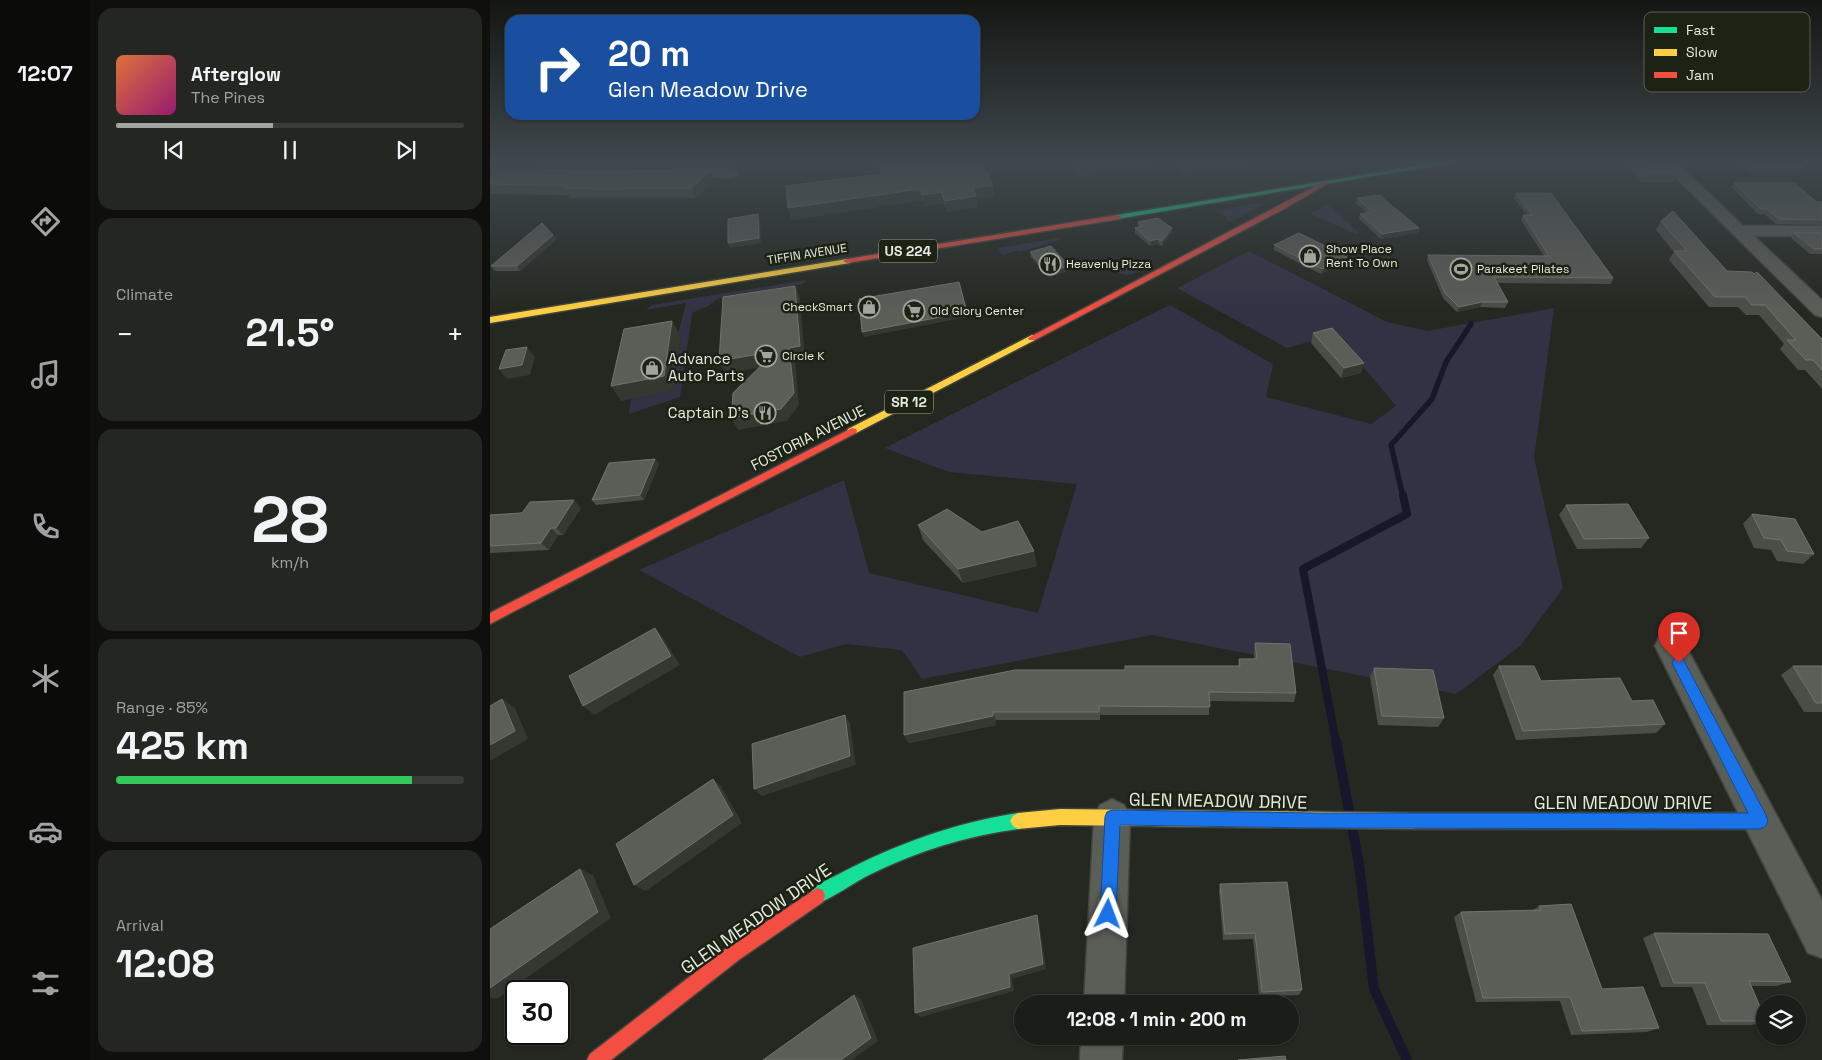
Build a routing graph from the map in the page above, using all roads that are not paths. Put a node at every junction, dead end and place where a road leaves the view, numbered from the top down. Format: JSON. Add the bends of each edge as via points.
{"nodes":[{"id":1,"x":1147,"y":211,"type":"edge"},
{"id":2,"x":1275,"y":211,"type":"edge"},
{"id":3,"x":1719,"y":211,"type":"edge"},
{"id":4,"x":1739,"y":230,"type":"junction"},
{"id":5,"x":1822,"y":230,"type":"edge"},
{"id":6,"x":1822,"y":311,"type":"edge"},
{"id":7,"x":490,"y":320,"type":"edge"},
{"id":8,"x":490,"y":619,"type":"edge"},
{"id":9,"x":1670,"y":646,"type":"dead end"},
{"id":10,"x":1112,"y":817,"type":"junction"},
{"id":11,"x":1760,"y":821,"type":"junction"},
{"id":12,"x":1822,"y":939,"type":"edge"},
{"id":13,"x":1104,"y":995,"type":"edge"},
{"id":14,"x":1102,"y":1045,"type":"edge"},
{"id":15,"x":596,"y":1060,"type":"edge"},
{"id":16,"x":1101,"y":1060,"type":"edge"}],
"edges":[{"from":1,"to":7,"type":"main road","name":"TIFFIN AVENUE","number":"US 224"},
{"from":2,"to":8,"type":"main road","name":"FOSTORIA AVENUE","number":"SR 12"},
{"from":3,"to":4,"type":"street"},
{"from":4,"to":5,"type":"street"},
{"from":4,"to":6,"type":"street"},
{"from":9,"to":11,"type":"street"},
{"from":10,"to":11,"type":"main road","name":"GLEN MEADOW DRIVE","via":[[1316,821]]},
{"from":10,"to":13,"type":"street"},
{"from":10,"to":15,"type":"main road","name":"GLEN MEADOW DRIVE","via":[[1015,821],[970,830],[877,862],[807,902],[734,953]]},
{"from":11,"to":12,"type":"street"},
{"from":14,"to":16,"type":"street"}]}
